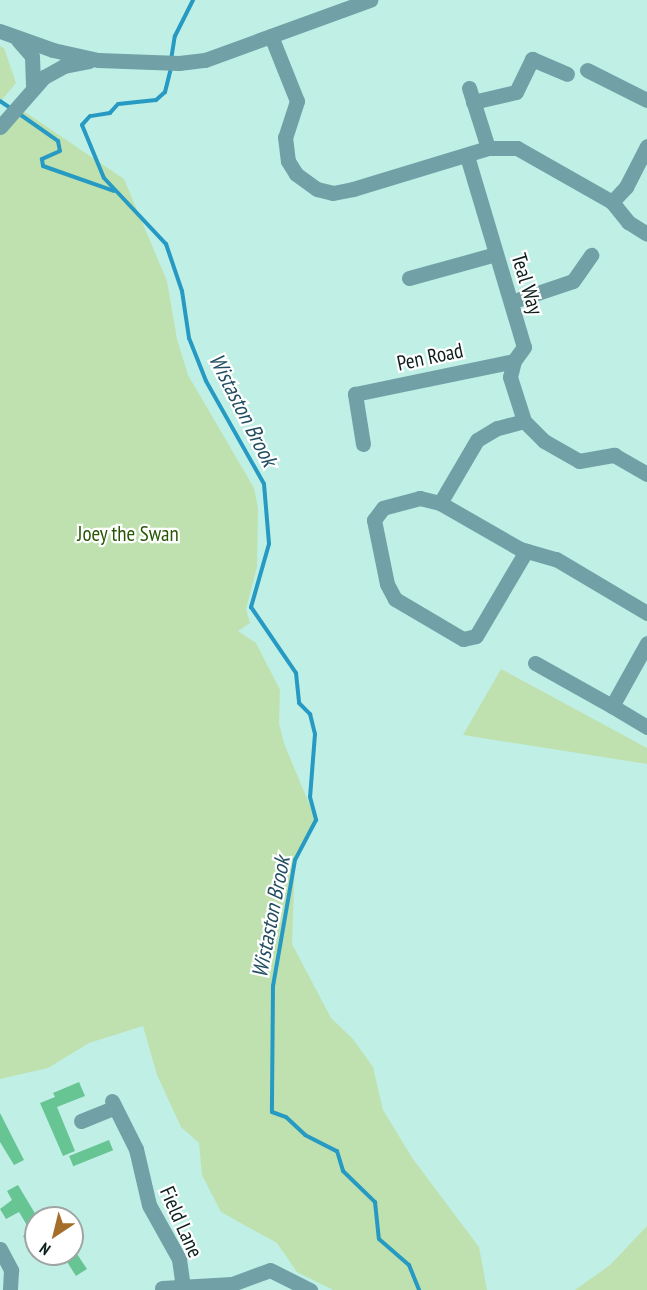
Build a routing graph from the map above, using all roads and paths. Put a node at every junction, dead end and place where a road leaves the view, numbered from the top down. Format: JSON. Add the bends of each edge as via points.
{"nodes":[{"id":1,"x":370,"y":0,"type":"edge"},
{"id":2,"x":0,"y":31,"type":"edge"},
{"id":3,"x":271,"y":36,"type":"junction"},
{"id":4,"x":16,"y":38,"type":"junction"},
{"id":5,"x":98,"y":60,"type":"junction"},
{"id":6,"x":587,"y":70,"type":"dead end"},
{"id":7,"x":567,"y":74,"type":"dead end"},
{"id":8,"x":33,"y":85,"type":"junction"},
{"id":9,"x":647,"y":100,"type":"edge"},
{"id":10,"x":5,"y":123,"type":"edge"},
{"id":11,"x":647,"y":147,"type":"edge"},
{"id":12,"x":488,"y":148,"type":"junction"},
{"id":13,"x":467,"y":156,"type":"junction"},
{"id":14,"x":612,"y":202,"type":"junction"},
{"id":15,"x":647,"y":234,"type":"edge"},
{"id":16,"x":496,"y":254,"type":"junction"},
{"id":17,"x":591,"y":255,"type":"dead end"},
{"id":18,"x":409,"y":279,"type":"dead end"},
{"id":19,"x":511,"y":302,"type":"junction"},
{"id":20,"x":514,"y":361,"type":"junction"},
{"id":21,"x":524,"y":421,"type":"junction"},
{"id":22,"x":363,"y":444,"type":"dead end"},
{"id":23,"x":647,"y":474,"type":"edge"},
{"id":24,"x":440,"y":503,"type":"junction"},
{"id":25,"x":526,"y":551,"type":"junction"},
{"id":26,"x":647,"y":613,"type":"edge"},
{"id":27,"x":647,"y":643,"type":"edge"},
{"id":28,"x":535,"y":663,"type":"dead end"},
{"id":29,"x":612,"y":706,"type":"junction"},
{"id":30,"x":647,"y":727,"type":"edge"},
{"id":31,"x":81,"y":1121,"type":"dead end"},
{"id":32,"x":0,"y":1249,"type":"edge"},
{"id":33,"x":162,"y":1288,"type":"edge"},
{"id":34,"x":183,"y":1288,"type":"junction"},
{"id":35,"x":10,"y":1290,"type":"edge"},
{"id":36,"x":310,"y":1290,"type":"edge"}],
"edges":[{"from":1,"to":3,"type":"street"},
{"from":2,"to":4,"type":"street"},
{"from":3,"to":5,"type":"street","via":[[205,60]]},
{"from":3,"to":13,"type":"street","via":[[297,101],[285,137],[288,161],[306,183],[333,192]]},
{"from":4,"to":5,"type":"street"},
{"from":4,"to":8,"type":"street","via":[[32,56]]},
{"from":5,"to":8,"type":"street","via":[[64,66]]},
{"from":6,"to":9,"type":"street"},
{"from":7,"to":12,"type":"street","via":[[532,59],[516,92],[471,95]]},
{"from":8,"to":10,"type":"street"},
{"from":11,"to":14,"type":"street","via":[[626,187]]},
{"from":12,"to":13,"type":"street"},
{"from":12,"to":14,"type":"street","via":[[518,148]]},
{"from":13,"to":16,"type":"street","name":"Teal Way"},
{"from":14,"to":15,"type":"street","via":[[627,222]]},
{"from":16,"to":18,"type":"street"},
{"from":16,"to":19,"type":"street","name":"Teal Way"},
{"from":17,"to":19,"type":"street","via":[[573,281]]},
{"from":19,"to":20,"type":"street","name":"Teal Way","via":[[524,347]]},
{"from":20,"to":21,"type":"street","name":"Teal Way","via":[[510,377]]},
{"from":20,"to":22,"type":"street","name":"Pen Road","via":[[355,394]]},
{"from":21,"to":23,"type":"street","via":[[544,441],[579,462],[614,455]]},
{"from":21,"to":24,"type":"street","via":[[497,428],[477,440]]},
{"from":24,"to":25,"type":"street"},
{"from":24,"to":25,"type":"street","via":[[420,498],[383,508],[374,520],[387,584],[395,598],[463,639],[476,636]]},
{"from":25,"to":26,"type":"street","via":[[556,559]]},
{"from":27,"to":29,"type":"street"},
{"from":28,"to":29,"type":"street"},
{"from":29,"to":30,"type":"street"},
{"from":31,"to":34,"type":"street","name":"Field Lane","via":[[113,1105],[136,1149],[149,1205],[179,1259]]},
{"from":32,"to":35,"type":"street","via":[[11,1270]]},
{"from":33,"to":34,"type":"street","name":"Field Lane"},
{"from":34,"to":36,"type":"street","name":"Field Lane","via":[[232,1284],[270,1270]]}]}
